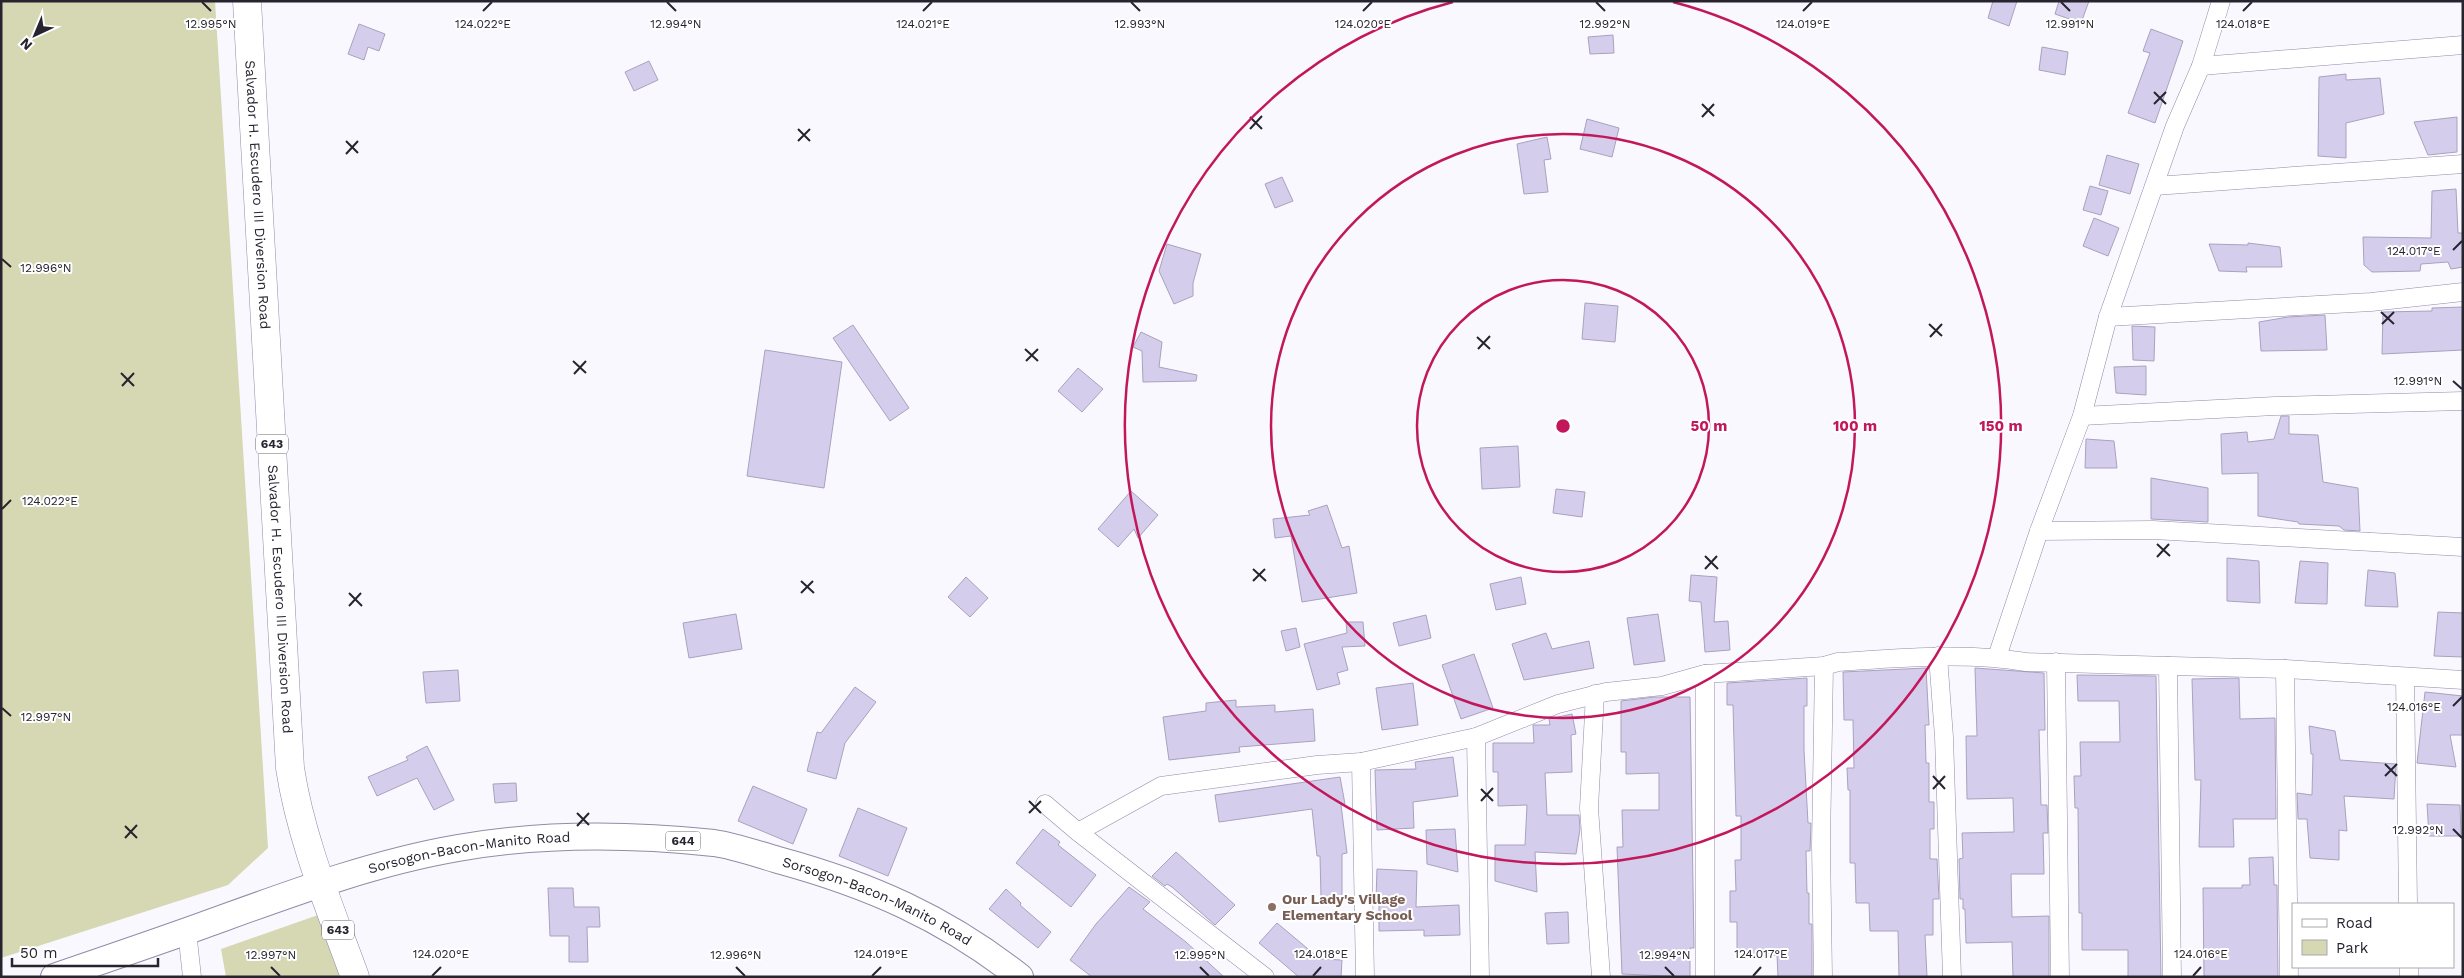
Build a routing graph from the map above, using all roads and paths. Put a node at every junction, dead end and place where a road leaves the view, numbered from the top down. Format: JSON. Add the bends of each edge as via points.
{"nodes":[{"id":1,"x":247,"y":1,"type":"edge"},
{"id":2,"x":2221,"y":1,"type":"edge"},
{"id":3,"x":2463,"y":45,"type":"edge"},
{"id":4,"x":2201,"y":66,"type":"junction"},
{"id":5,"x":2463,"y":164,"type":"edge"},
{"id":6,"x":2155,"y":186,"type":"junction"},
{"id":7,"x":2463,"y":292,"type":"edge"},
{"id":8,"x":2108,"y":317,"type":"junction"},
{"id":9,"x":2463,"y":401,"type":"edge"},
{"id":10,"x":2082,"y":416,"type":"junction"},
{"id":11,"x":2039,"y":531,"type":"junction"},
{"id":12,"x":2463,"y":547,"type":"edge"},
{"id":13,"x":1938,"y":656,"type":"junction"},
{"id":14,"x":1997,"y":657,"type":"junction"},
{"id":15,"x":2056,"y":662,"type":"junction"},
{"id":16,"x":1824,"y":666,"type":"junction"},
{"id":17,"x":2168,"y":666,"type":"junction"},
{"id":18,"x":2285,"y":669,"type":"junction"},
{"id":19,"x":1705,"y":674,"type":"junction"},
{"id":20,"x":2405,"y":677,"type":"junction"},
{"id":21,"x":2463,"y":680,"type":"edge"},
{"id":22,"x":1595,"y":694,"type":"junction"},
{"id":23,"x":1476,"y":737,"type":"junction"},
{"id":24,"x":1361,"y":762,"type":"junction"},
{"id":25,"x":1045,"y":804,"type":"dead end"},
{"id":26,"x":1078,"y":832,"type":"junction"},
{"id":27,"x":321,"y":882,"type":"junction"},
{"id":28,"x":2408,"y":903,"type":"edge"},
{"id":29,"x":187,"y":931,"type":"junction"},
{"id":30,"x":54,"y":977,"type":"edge"},
{"id":31,"x":192,"y":977,"type":"edge"},
{"id":32,"x":354,"y":977,"type":"edge"},
{"id":33,"x":1020,"y":977,"type":"edge"},
{"id":34,"x":1265,"y":977,"type":"edge"},
{"id":35,"x":1365,"y":977,"type":"edge"},
{"id":36,"x":1480,"y":977,"type":"edge"},
{"id":37,"x":1601,"y":977,"type":"edge"},
{"id":38,"x":1705,"y":977,"type":"edge"},
{"id":39,"x":1823,"y":977,"type":"edge"},
{"id":40,"x":1952,"y":977,"type":"edge"},
{"id":41,"x":2060,"y":977,"type":"edge"},
{"id":42,"x":2172,"y":977,"type":"edge"},
{"id":43,"x":2289,"y":977,"type":"edge"}],
"edges":[{"from":1,"to":27,"type":"highway","name":"Salvador H. Escudero III Diversion Road","number":"643","via":[[290,768],[296,806]]},
{"from":2,"to":4,"type":"street"},
{"from":3,"to":4,"type":"street"},
{"from":4,"to":6,"type":"street"},
{"from":5,"to":6,"type":"street"},
{"from":6,"to":8,"type":"street"},
{"from":7,"to":8,"type":"street","via":[[2371,302]]},
{"from":8,"to":10,"type":"street"},
{"from":9,"to":10,"type":"street"},
{"from":10,"to":11,"type":"street"},
{"from":11,"to":12,"type":"street","via":[[2152,530]]},
{"from":11,"to":14,"type":"street"},
{"from":13,"to":14,"type":"street"},
{"from":13,"to":16,"type":"street","via":[[1838,662]]},
{"from":13,"to":40,"type":"street"},
{"from":14,"to":15,"type":"street","via":[[2026,662]]},
{"from":15,"to":17,"type":"street"},
{"from":15,"to":41,"type":"street"},
{"from":16,"to":19,"type":"street"},
{"from":16,"to":39,"type":"street"},
{"from":17,"to":18,"type":"street"},
{"from":17,"to":42,"type":"street"},
{"from":18,"to":20,"type":"street"},
{"from":18,"to":43,"type":"street"},
{"from":19,"to":22,"type":"street","via":[[1662,686]]},
{"from":19,"to":38,"type":"street"},
{"from":20,"to":21,"type":"street"},
{"from":20,"to":28,"type":"street"},
{"from":22,"to":23,"type":"street","via":[[1558,704]]},
{"from":22,"to":37,"type":"street","via":[[1589,808]]},
{"from":23,"to":24,"type":"street"},
{"from":23,"to":36,"type":"street"},
{"from":24,"to":26,"type":"street","via":[[1162,786]]},
{"from":24,"to":35,"type":"street"},
{"from":25,"to":26,"type":"street"},
{"from":26,"to":34,"type":"street"},
{"from":27,"to":29,"type":"main road","name":"Sorsogon-Bacon-Manito Road","number":"644"},
{"from":27,"to":32,"type":"highway","name":"Salvador H. Escudero III Diversion Road","number":"643"},
{"from":27,"to":33,"type":"main road","name":"Sorsogon-Bacon-Manito Road","number":"644","via":[[456,848],[503,841],[562,836],[716,844],[810,869],[889,896],[955,930]]},
{"from":29,"to":30,"type":"main road","name":"Sorsogon-Bacon-Manito Road","number":"644"},
{"from":29,"to":31,"type":"street"}]}
